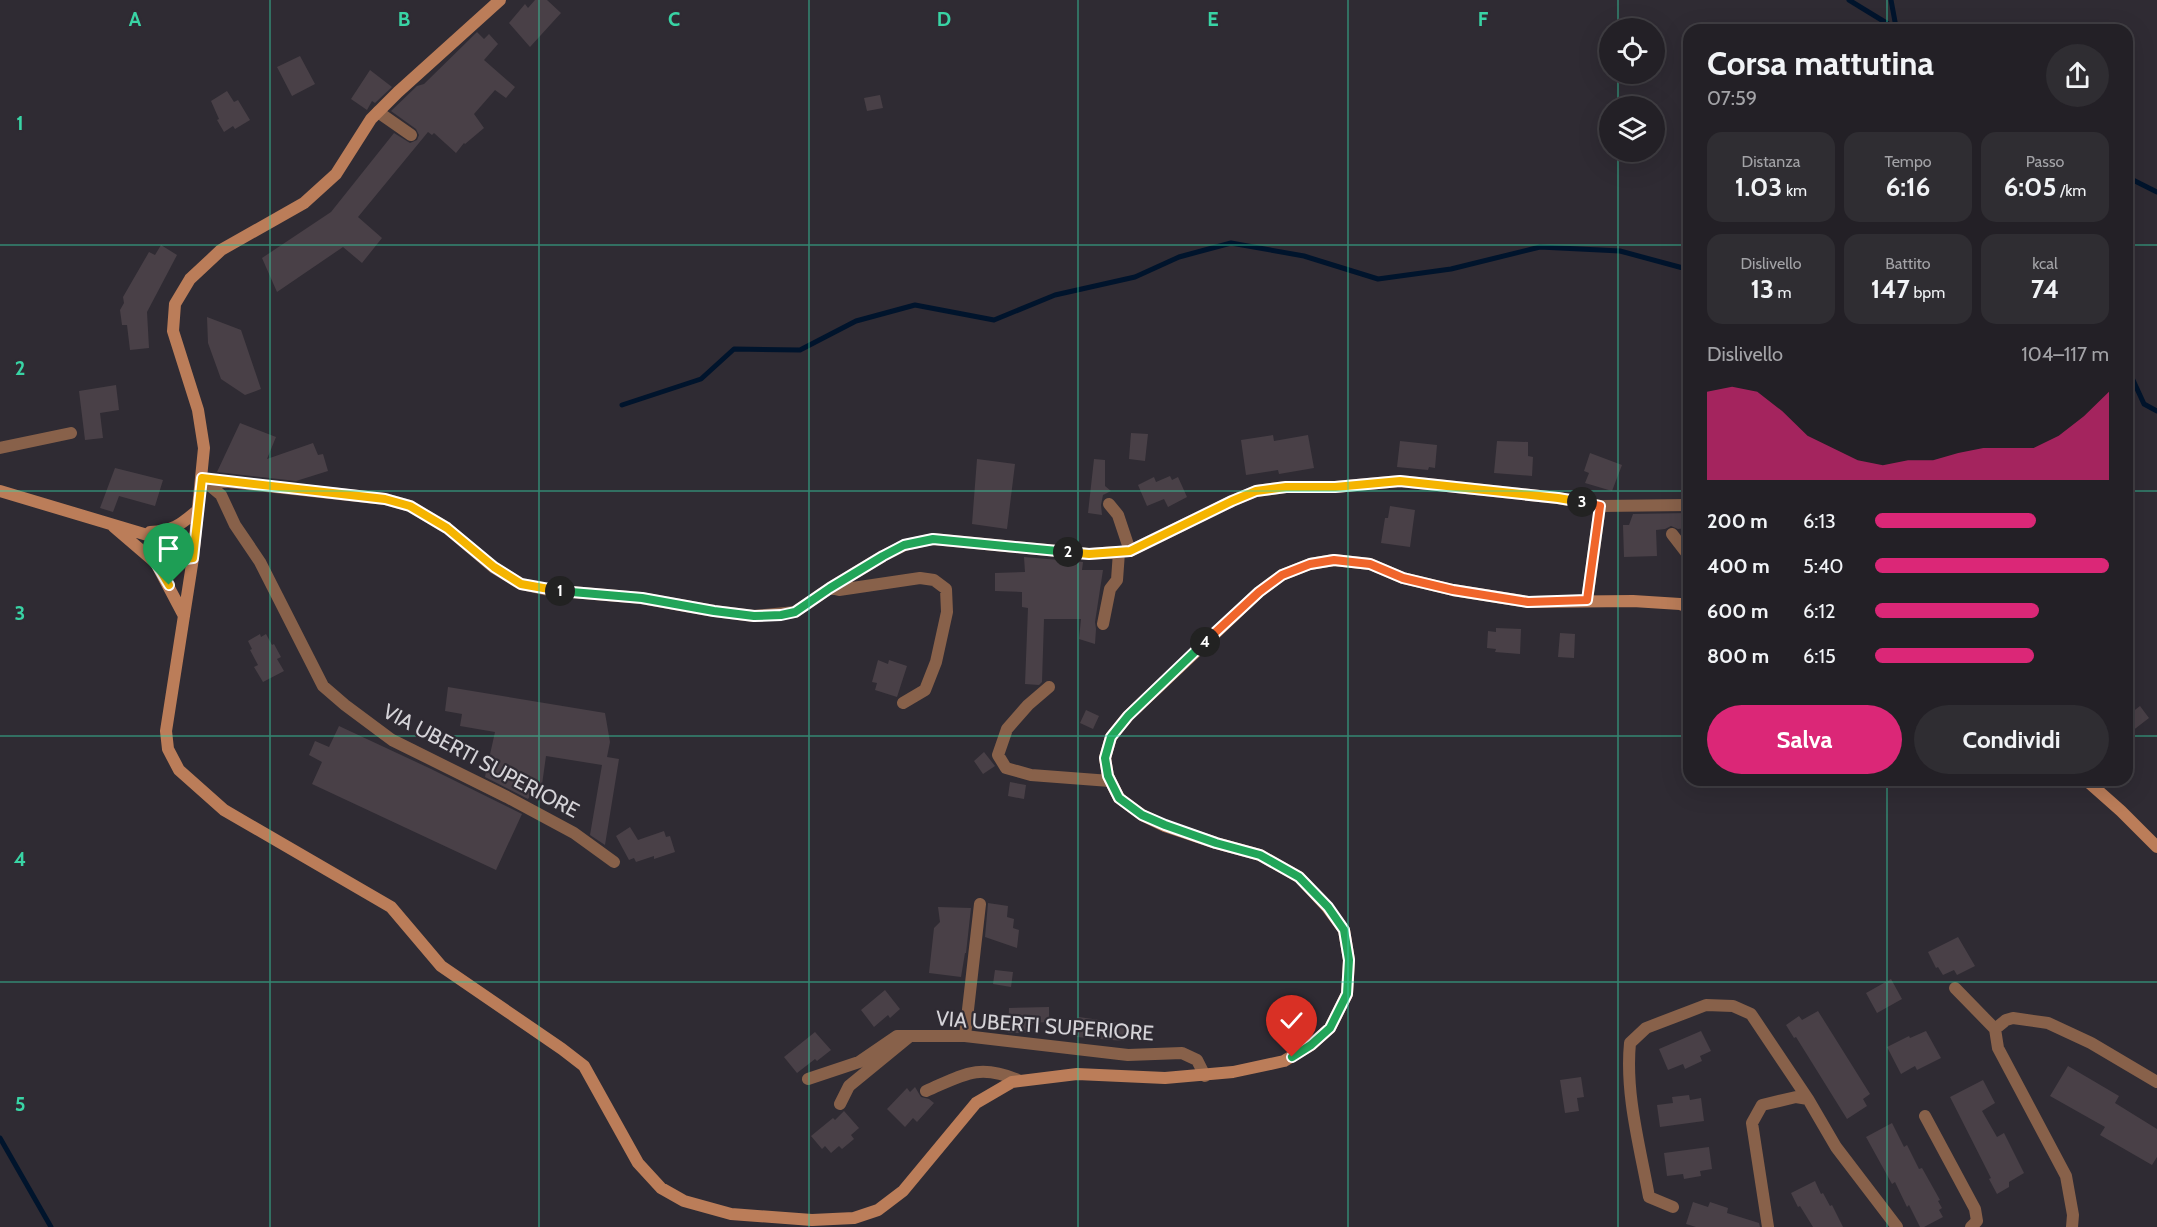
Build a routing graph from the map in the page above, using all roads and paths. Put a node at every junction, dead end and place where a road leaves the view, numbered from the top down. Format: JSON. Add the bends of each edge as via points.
{"nodes":[{"id":1,"x":500,"y":0,"type":"edge"},
{"id":2,"x":378,"y":112,"type":"junction"},
{"id":3,"x":411,"y":135,"type":"dead end"},
{"id":4,"x":71,"y":433,"type":"dead end"},
{"id":5,"x":0,"y":448,"type":"edge"},
{"id":6,"x":202,"y":478,"type":"junction"},
{"id":7,"x":0,"y":491,"type":"edge"},
{"id":8,"x":1109,"y":504,"type":"dead end"},
{"id":9,"x":1683,"y":505,"type":"edge"},
{"id":10,"x":1600,"y":506,"type":"junction"},
{"id":11,"x":198,"y":510,"type":"junction"},
{"id":12,"x":111,"y":524,"type":"junction"},
{"id":13,"x":1672,"y":534,"type":"dead end"},
{"id":14,"x":1683,"y":548,"type":"edge"},
{"id":15,"x":1124,"y":551,"type":"junction"},
{"id":16,"x":193,"y":558,"type":"junction"},
{"id":17,"x":156,"y":563,"type":"junction"},
{"id":18,"x":830,"y":588,"type":"junction"},
{"id":19,"x":1587,"y":600,"type":"junction"},
{"id":20,"x":1683,"y":606,"type":"edge"},
{"id":21,"x":184,"y":616,"type":"junction"},
{"id":22,"x":1103,"y":624,"type":"dead end"},
{"id":23,"x":1049,"y":687,"type":"dead end"},
{"id":24,"x":903,"y":703,"type":"dead end"},
{"id":25,"x":1110,"y":782,"type":"junction"},
{"id":26,"x":2093,"y":786,"type":"edge"},
{"id":27,"x":2157,"y":847,"type":"edge"},
{"id":28,"x":614,"y":862,"type":"dead end"},
{"id":29,"x":980,"y":904,"type":"dead end"},
{"id":30,"x":1955,"y":988,"type":"dead end"},
{"id":31,"x":1995,"y":1029,"type":"junction"},
{"id":32,"x":910,"y":1036,"type":"junction"},
{"id":33,"x":965,"y":1036,"type":"junction"},
{"id":34,"x":1205,"y":1076,"type":"junction"},
{"id":35,"x":808,"y":1079,"type":"dead end"},
{"id":36,"x":1018,"y":1080,"type":"junction"},
{"id":37,"x":2157,"y":1082,"type":"edge"},
{"id":38,"x":926,"y":1090,"type":"dead end"},
{"id":39,"x":1808,"y":1099,"type":"junction"},
{"id":40,"x":840,"y":1104,"type":"dead end"},
{"id":41,"x":1925,"y":1116,"type":"dead end"},
{"id":42,"x":1673,"y":1207,"type":"dead end"},
{"id":43,"x":1768,"y":1227,"type":"edge"},
{"id":44,"x":1898,"y":1227,"type":"edge"},
{"id":45,"x":1971,"y":1227,"type":"edge"},
{"id":46,"x":2072,"y":1227,"type":"edge"}],
"edges":[{"from":1,"to":2,"type":"main road","name":"VIA UBERTI SUPERIORE"},
{"from":2,"to":3,"type":"street"},
{"from":2,"to":6,"type":"main road","name":"VIA UBERTI SUPERIORE","via":[[336,174],[304,203],[221,250],[190,279],[175,304],[174,331],[198,410],[204,448]]},
{"from":4,"to":5,"type":"street"},
{"from":6,"to":11,"type":"main road","name":"VIA UBERTI SUPERIORE"},
{"from":6,"to":18,"type":"street","via":[[385,499],[410,506],[447,528],[521,584],[548,590],[642,598],[754,616],[795,612]]},
{"from":6,"to":28,"type":"street","name":"VIA UBERTI SUPERIORE","via":[[221,495],[260,562],[323,686],[392,740],[574,832]]},
{"from":7,"to":12,"type":"main road"},
{"from":8,"to":15,"type":"street","via":[[1118,515]]},
{"from":9,"to":10,"type":"street"},
{"from":10,"to":15,"type":"street","via":[[1400,481],[1286,487],[1256,491]]},
{"from":10,"to":19,"type":"street"},
{"from":11,"to":12,"type":"main road","via":[[168,531],[145,532]]},
{"from":11,"to":16,"type":"main road","name":"VIA UBERTI SUPERIORE"},
{"from":12,"to":16,"type":"main road","via":[[164,540]]},
{"from":12,"to":17,"type":"main road"},
{"from":13,"to":14,"type":"street"},
{"from":15,"to":18,"type":"street","via":[[1089,554],[933,539],[897,549]]},
{"from":15,"to":22,"type":"street"},
{"from":16,"to":17,"type":"main road"},
{"from":16,"to":21,"type":"main road","name":"VIA UBERTI SUPERIORE"},
{"from":17,"to":21,"type":"main road"},
{"from":18,"to":24,"type":"street","via":[[920,578],[934,580],[946,589],[947,612],[933,671],[925,690]]},
{"from":19,"to":20,"type":"main road"},
{"from":19,"to":25,"type":"main road","via":[[1528,602],[1403,578],[1370,564],[1334,560],[1310,564],[1282,575],[1259,592],[1128,716],[1107,745]]},
{"from":21,"to":36,"type":"main road","name":"VIA UBERTI SUPERIORE","via":[[166,731],[168,749],[179,770],[224,810],[391,907],[441,966],[584,1066],[638,1163],[661,1188],[676,1197],[731,1214],[812,1220],[854,1218],[878,1209],[903,1191],[976,1102]]},
{"from":23,"to":25,"type":"street","via":[[1007,729],[998,755],[1006,768]]},
{"from":25,"to":34,"type":"main road","name":"VIA UBERTI SUPERIORE","via":[[1119,798],[1142,815],[1260,855],[1299,877],[1344,930],[1349,960],[1347,994],[1330,1028],[1284,1061]]},
{"from":26,"to":27,"type":"main road"},
{"from":29,"to":33,"type":"street"},
{"from":30,"to":31,"type":"street"},
{"from":31,"to":37,"type":"street","via":[[2013,1018],[2048,1023]]},
{"from":31,"to":46,"type":"street","via":[[1998,1048],[2066,1176]]},
{"from":32,"to":33,"type":"street","name":"VIA UBERTI SUPERIORE"},
{"from":32,"to":35,"type":"street","name":"VIA UBERTI SUPERIORE","via":[[897,1036],[859,1062]]},
{"from":32,"to":40,"type":"street","via":[[849,1086]]},
{"from":33,"to":34,"type":"street","name":"VIA UBERTI SUPERIORE","via":[[1128,1055],[1182,1053],[1197,1060]]},
{"from":34,"to":36,"type":"main road","name":"VIA UBERTI SUPERIORE","via":[[1077,1074]]},
{"from":36,"to":38,"type":"street","via":[[994,1071],[971,1072]]},
{"from":39,"to":42,"type":"street","via":[[1751,1014],[1733,1005],[1706,1005],[1646,1028],[1630,1043],[1631,1094],[1649,1197]]},
{"from":39,"to":43,"type":"street","via":[[1790,1097],[1762,1105],[1752,1123]]},
{"from":39,"to":44,"type":"street","via":[[1836,1147]]},
{"from":41,"to":45,"type":"street","via":[[1975,1209],[1977,1221]]}]}
